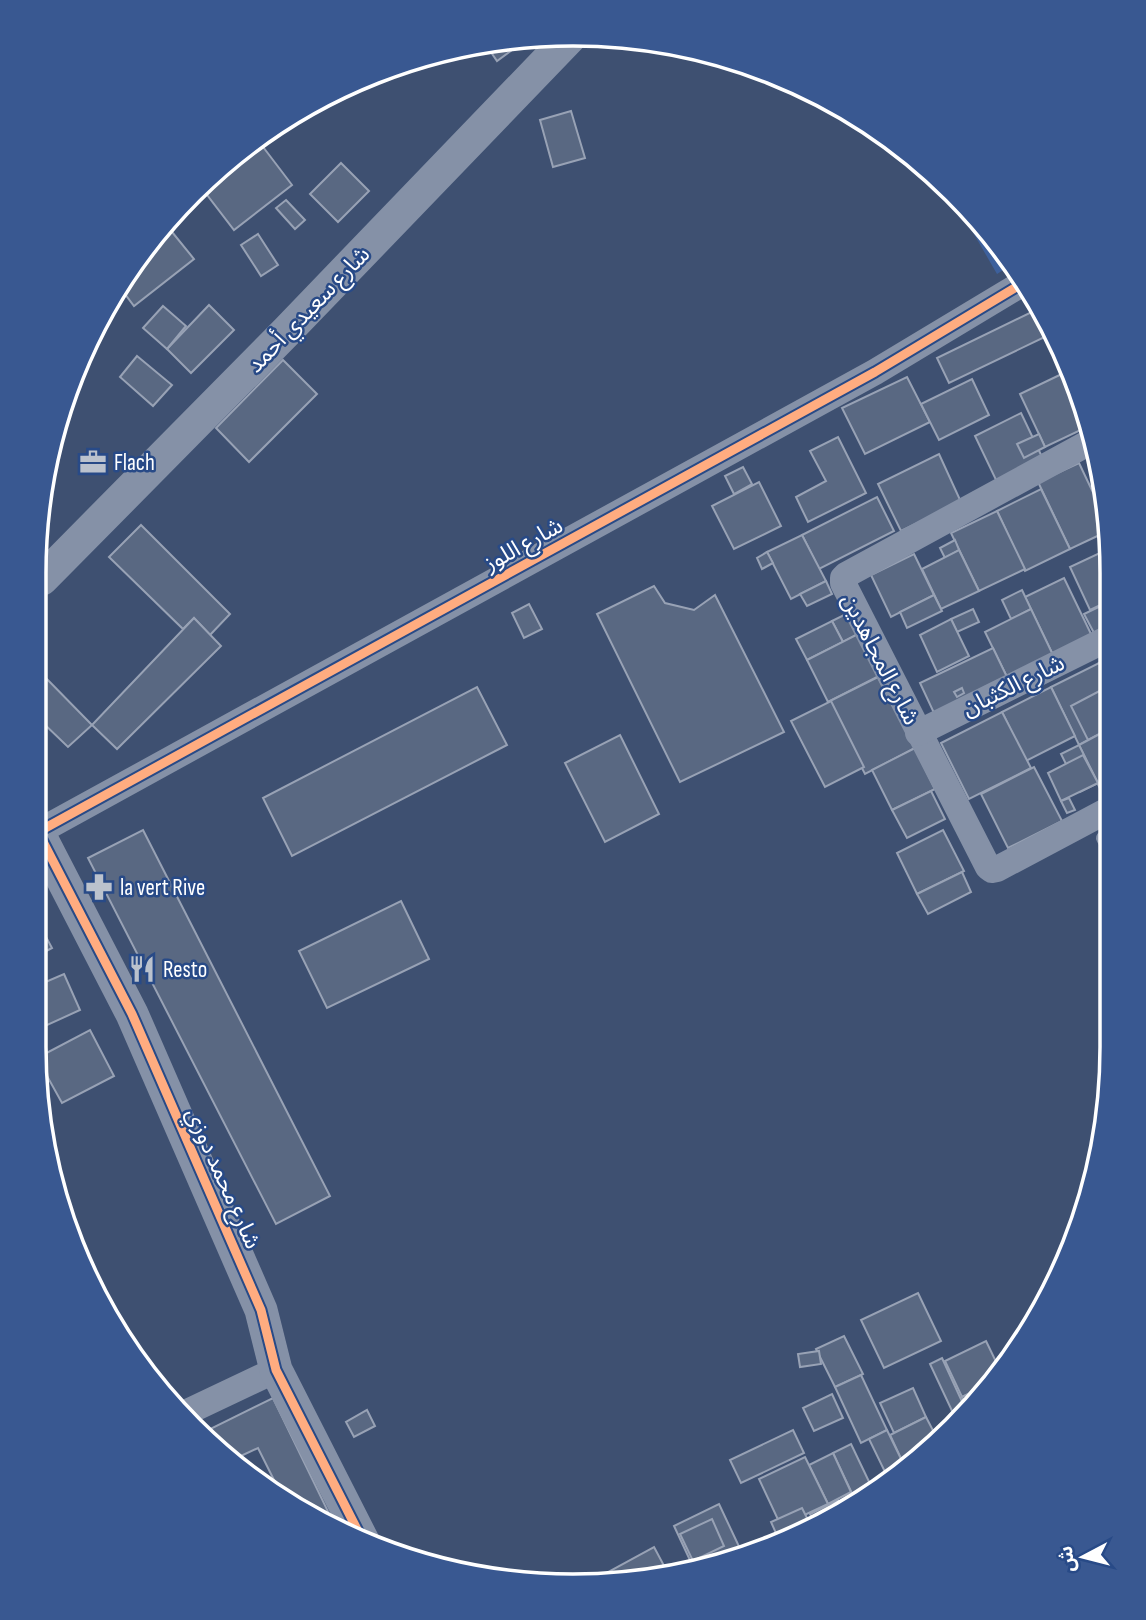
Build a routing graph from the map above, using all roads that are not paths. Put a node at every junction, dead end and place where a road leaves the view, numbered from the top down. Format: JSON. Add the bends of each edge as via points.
{"nodes":[{"id":1,"x":561,"y":46,"type":"edge"},
{"id":2,"x":1016,"y":287,"type":"edge"},
{"id":3,"x":1085,"y":445,"type":"edge"},
{"id":4,"x":46,"y":575,"type":"edge"},
{"id":5,"x":1100,"y":642,"type":"edge"},
{"id":6,"x":918,"y":733,"type":"junction"},
{"id":7,"x":1100,"y":814,"type":"edge"},
{"id":8,"x":46,"y":827,"type":"edge"},
{"id":9,"x":46,"y":847,"type":"edge"},
{"id":10,"x":276,"y":1370,"type":"junction"},
{"id":11,"x":191,"y":1410,"type":"edge"},
{"id":12,"x":356,"y":1527,"type":"edge"}],
"edges":[{"from":1,"to":4,"type":"street","name":"شارع سعيدي أحمد"},
{"from":2,"to":8,"type":"street","name":"شارع اللوز","via":[[875,372]]},
{"from":3,"to":6,"type":"street","name":"شارع المجاهدين","via":[[843,578]]},
{"from":5,"to":6,"type":"street","name":"شارع الكثبان"},
{"from":6,"to":7,"type":"street","name":"شارع المجاهدين","via":[[992,870]]},
{"from":9,"to":10,"type":"street","name":"شارع محمد دوزي","via":[[137,1026],[261,1310]]},
{"from":10,"to":11,"type":"street"},
{"from":10,"to":12,"type":"street","name":"شارع محمد دوزي"}]}
